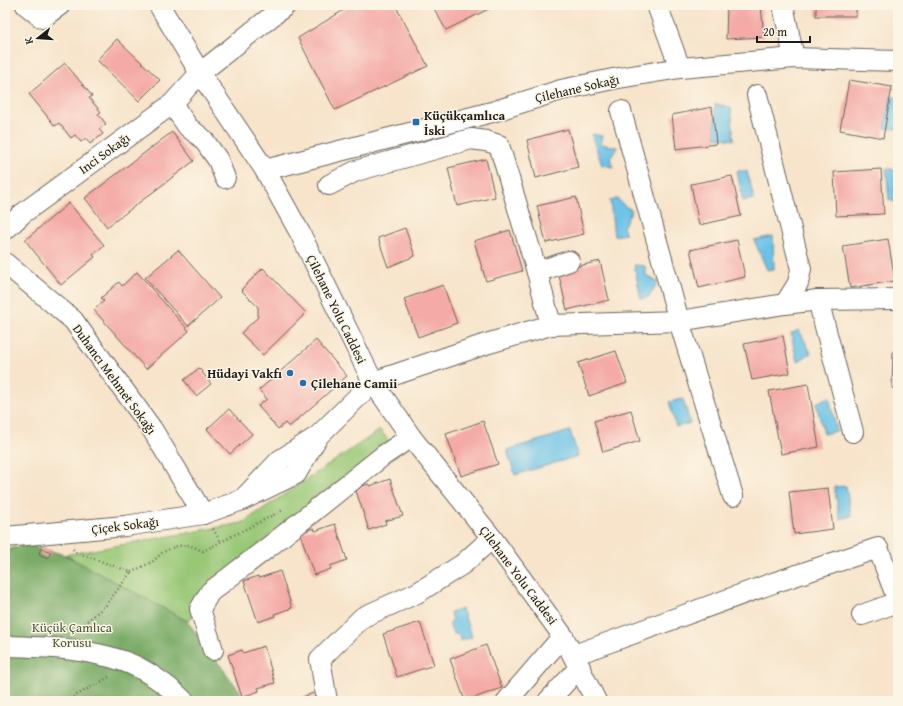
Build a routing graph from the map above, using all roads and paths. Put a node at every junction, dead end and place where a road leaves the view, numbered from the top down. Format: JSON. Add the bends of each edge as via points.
{"nodes":[{"id":1,"x":26,"y":5,"type":"edge"},
{"id":2,"x":60,"y":5,"type":"edge"},
{"id":3,"x":159,"y":5,"type":"edge"},
{"id":4,"x":286,"y":5,"type":"edge"},
{"id":5,"x":657,"y":5,"type":"edge"},
{"id":6,"x":783,"y":5,"type":"edge"},
{"id":7,"x":794,"y":58,"type":"junction"},
{"id":8,"x":898,"y":61,"type":"edge"},
{"id":9,"x":680,"y":68,"type":"junction"},
{"id":10,"x":200,"y":73,"type":"junction"},
{"id":11,"x":757,"y":95,"type":"dead end"},
{"id":12,"x":172,"y":104,"type":"junction"},
{"id":13,"x":621,"y":111,"type":"dead end"},
{"id":14,"x":264,"y":170,"type":"junction"},
{"id":15,"x":225,"y":178,"type":"dead end"},
{"id":16,"x":330,"y":185,"type":"dead end"},
{"id":17,"x":5,"y":230,"type":"edge"},
{"id":18,"x":569,"y":261,"type":"dead end"},
{"id":19,"x":5,"y":263,"type":"edge"},
{"id":20,"x":537,"y":272,"type":"junction"},
{"id":21,"x":898,"y":299,"type":"edge"},
{"id":22,"x":818,"y":300,"type":"junction"},
{"id":23,"x":784,"y":304,"type":"junction"},
{"id":24,"x":679,"y":321,"type":"junction"},
{"id":25,"x":551,"y":325,"type":"junction"},
{"id":26,"x":373,"y":382,"type":"junction"},
{"id":27,"x":853,"y":432,"type":"dead end"},
{"id":28,"x":411,"y":437,"type":"junction"},
{"id":29,"x":733,"y":496,"type":"dead end"},
{"id":30,"x":203,"y":514,"type":"junction"},
{"id":31,"x":5,"y":536,"type":"edge"},
{"id":32,"x":217,"y":536,"type":"dead end"},
{"id":33,"x":492,"y":538,"type":"junction"},
{"id":34,"x":221,"y":542,"type":"dead end"},
{"id":35,"x":75,"y":552,"type":"dead end"},
{"id":36,"x":898,"y":602,"type":"edge"},
{"id":37,"x":862,"y":615,"type":"dead end"},
{"id":38,"x":563,"y":636,"type":"junction"},
{"id":39,"x":5,"y":646,"type":"edge"},
{"id":40,"x":73,"y":650,"type":"junction"},
{"id":41,"x":213,"y":650,"type":"dead end"},
{"id":42,"x":124,"y":661,"type":"junction"},
{"id":43,"x":577,"y":661,"type":"junction"},
{"id":44,"x":66,"y":701,"type":"edge"},
{"id":45,"x":184,"y":701,"type":"edge"},
{"id":46,"x":327,"y":701,"type":"edge"},
{"id":47,"x":507,"y":701,"type":"edge"},
{"id":48,"x":548,"y":701,"type":"edge"},
{"id":49,"x":596,"y":701,"type":"edge"}],
"edges":[{"from":1,"to":2,"type":"street","via":[[42,18]]},
{"from":3,"to":10,"type":"street","name":"Çilehane Yolu Caddesi"},
{"from":4,"to":10,"type":"street","name":"Inci Sokağı"},
{"from":5,"to":9,"type":"street"},
{"from":6,"to":7,"type":"street"},
{"from":7,"to":8,"type":"street","name":"Çilehane Sokağı"},
{"from":7,"to":9,"type":"street","name":"Çilehane Sokağı"},
{"from":9,"to":14,"type":"street","name":"Çilehane Sokağı","via":[[561,90],[492,112]]},
{"from":10,"to":12,"type":"street","name":"Inci Sokağı"},
{"from":10,"to":14,"type":"street","name":"Çilehane Yolu Caddesi"},
{"from":11,"to":23,"type":"street","via":[[801,269],[798,283]]},
{"from":12,"to":15,"type":"street","via":[[188,127],[203,138],[218,160]]},
{"from":12,"to":17,"type":"street","name":"Inci Sokağı","via":[[22,214]]},
{"from":13,"to":24,"type":"street"},
{"from":14,"to":26,"type":"street","name":"Çilehane Yolu Caddesi","via":[[300,233]]},
{"from":16,"to":20,"type":"street","via":[[356,171],[471,139],[499,146]]},
{"from":18,"to":20,"type":"street"},
{"from":19,"to":30,"type":"street","name":"Duhancı Mehmet Sokağı","via":[[73,320],[152,429]]},
{"from":20,"to":25,"type":"street"},
{"from":21,"to":22,"type":"street"},
{"from":22,"to":23,"type":"street"},
{"from":22,"to":27,"type":"street"},
{"from":23,"to":24,"type":"street"},
{"from":24,"to":25,"type":"street"},
{"from":24,"to":29,"type":"street"},
{"from":25,"to":26,"type":"street"},
{"from":26,"to":28,"type":"street","name":"Çilehane Yolu Caddesi"},
{"from":26,"to":30,"type":"street","name":"Çiçek Sokağı","via":[[318,436],[296,474],[242,500]]},
{"from":28,"to":33,"type":"street","name":"Çilehane Yolu Caddesi"},
{"from":28,"to":41,"type":"street","via":[[384,455],[210,592],[200,609]]},
{"from":30,"to":31,"type":"street","name":"Çiçek Sokağı","via":[[125,526]]},
{"from":32,"to":34,"type":"path"},
{"from":33,"to":38,"type":"street","name":"Çilehane Yolu Caddesi"},
{"from":33,"to":46,"type":"street","via":[[464,564],[418,593],[363,618],[325,654],[320,659]]},
{"from":35,"to":40,"type":"path","via":[[131,572],[106,605],[85,622]]},
{"from":36,"to":37,"type":"street"},
{"from":36,"to":43,"type":"street","via":[[878,548],[773,583]]},
{"from":38,"to":43,"type":"street","name":"Çilehane Yolu Caddesi"},
{"from":38,"to":47,"type":"street"},
{"from":39,"to":40,"type":"street"},
{"from":40,"to":42,"type":"street"},
{"from":42,"to":44,"type":"path","via":[[111,676]]},
{"from":42,"to":45,"type":"street","via":[[147,672]]},
{"from":43,"to":48,"type":"street"},
{"from":43,"to":49,"type":"street","name":"Çilehane Yolu Caddesi"}]}
